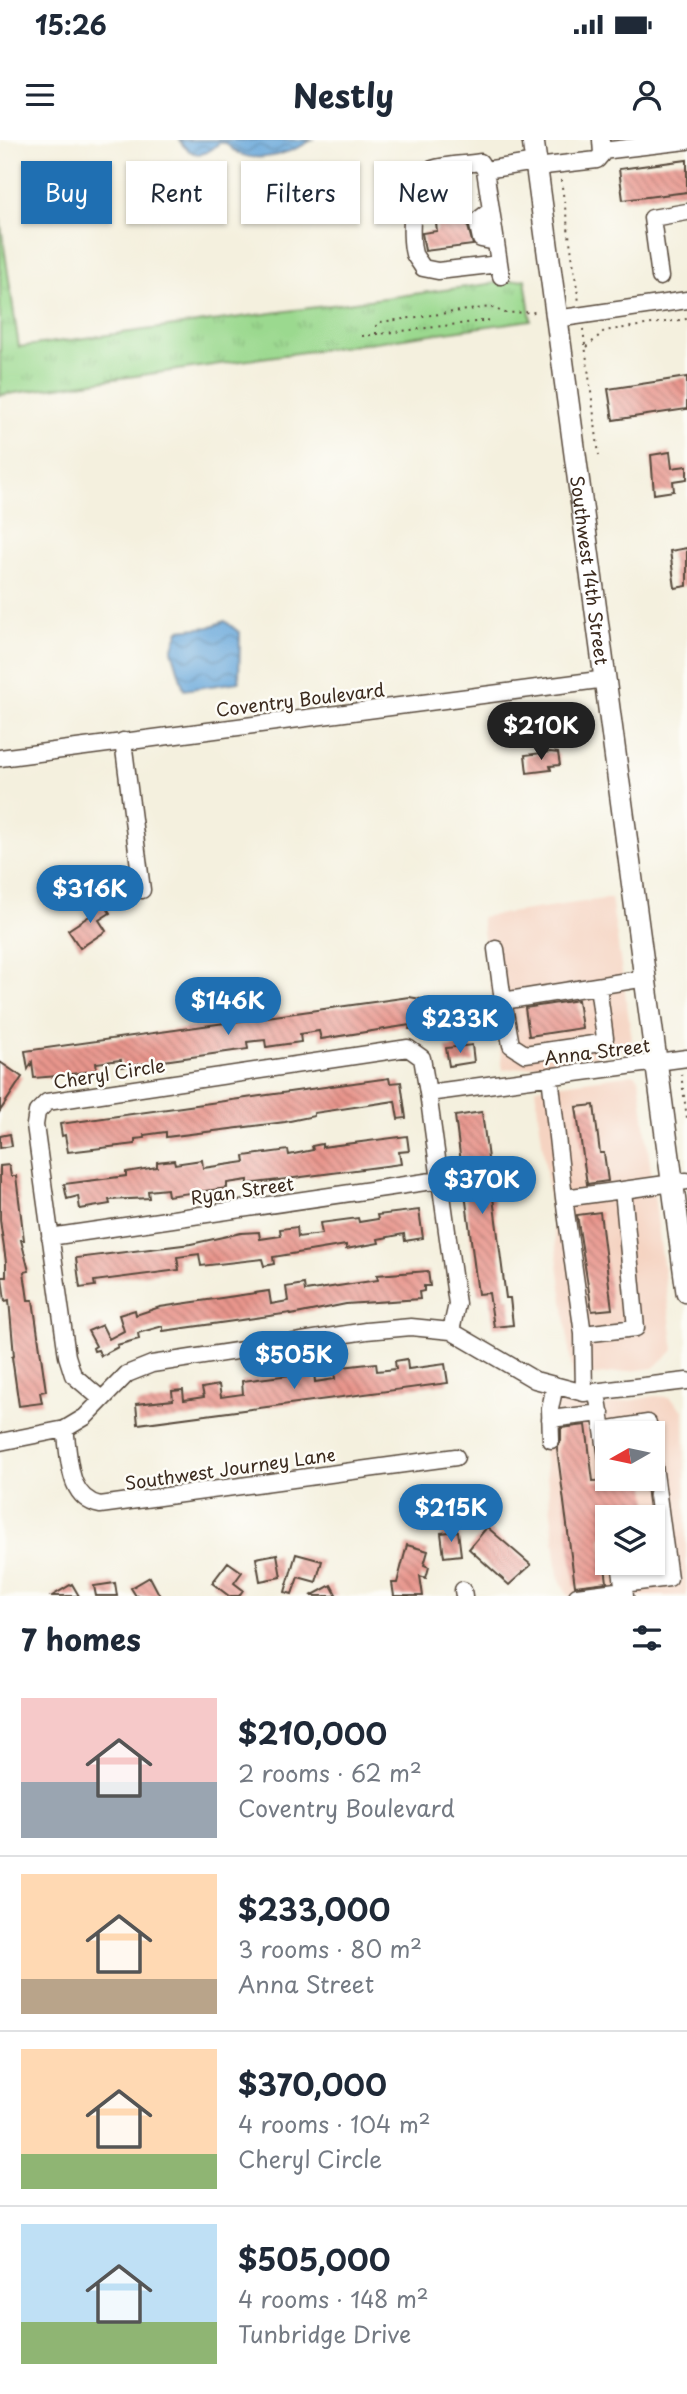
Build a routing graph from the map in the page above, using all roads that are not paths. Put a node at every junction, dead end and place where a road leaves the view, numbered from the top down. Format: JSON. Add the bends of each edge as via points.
{"nodes":[{"id":1,"x":533,"y":140,"type":"edge"},
{"id":2,"x":687,"y":141,"type":"edge"},
{"id":3,"x":602,"y":146,"type":"edge"},
{"id":4,"x":536,"y":165,"type":"junction"},
{"id":5,"x":485,"y":170,"type":"junction"},
{"id":6,"x":687,"y":212,"type":"edge"},
{"id":7,"x":660,"y":277,"type":"dead end"},
{"id":8,"x":687,"y":300,"type":"edge"},
{"id":9,"x":547,"y":316,"type":"junction"},
{"id":10,"x":606,"y":679,"type":"junction"},
{"id":11,"x":123,"y":741,"type":"junction"},
{"id":12,"x":0,"y":758,"type":"edge"},
{"id":13,"x":142,"y":890,"type":"dead end"},
{"id":14,"x":496,"y":949,"type":"dead end"},
{"id":15,"x":646,"y":978,"type":"junction"},
{"id":16,"x":598,"y":985,"type":"junction"},
{"id":17,"x":503,"y":1001,"type":"junction"},
{"id":18,"x":538,"y":1053,"type":"junction"},
{"id":19,"x":683,"y":1059,"type":"edge"},
{"id":20,"x":657,"y":1063,"type":"junction"},
{"id":21,"x":546,"y":1077,"type":"junction"},
{"id":22,"x":428,"y":1093,"type":"junction"},
{"id":23,"x":439,"y":1180,"type":"junction"},
{"id":24,"x":680,"y":1182,"type":"edge"},
{"id":25,"x":624,"y":1190,"type":"junction"},
{"id":26,"x":564,"y":1198,"type":"junction"},
{"id":27,"x":50,"y":1237,"type":"junction"},
{"id":28,"x":687,"y":1292,"type":"edge"},
{"id":29,"x":452,"y":1331,"type":"junction"},
{"id":30,"x":583,"y":1334,"type":"junction"},
{"id":31,"x":687,"y":1381,"type":"edge"},
{"id":32,"x":555,"y":1385,"type":"junction"},
{"id":33,"x":591,"y":1393,"type":"junction"},
{"id":34,"x":100,"y":1398,"type":"junction"},
{"id":35,"x":601,"y":1413,"type":"junction"},
{"id":36,"x":550,"y":1419,"type":"junction"},
{"id":37,"x":602,"y":1421,"type":"edge"},
{"id":38,"x":65,"y":1429,"type":"junction"},
{"id":39,"x":551,"y":1440,"type":"dead end"},
{"id":40,"x":0,"y":1443,"type":"edge"},
{"id":41,"x":456,"y":1457,"type":"dead end"},
{"id":42,"x":665,"y":1566,"type":"edge"},
{"id":43,"x":624,"y":1590,"type":"edge"},
{"id":44,"x":577,"y":1596,"type":"edge"}],
"edges":[{"from":1,"to":4,"type":"main road","name":"Southwest 14th Street"},
{"from":2,"to":3,"type":"street"},
{"from":3,"to":4,"type":"street","via":[[597,160]]},
{"from":4,"to":5,"type":"street"},
{"from":4,"to":9,"type":"main road","name":"Southwest 14th Street"},
{"from":5,"to":5,"type":"street","via":[[491,210],[479,218],[476,229],[481,239],[496,242],[500,270],[423,268],[414,254],[413,202],[420,180],[429,170],[467,164],[480,162]]},
{"from":6,"to":7,"type":"street","via":[[652,218]]},
{"from":8,"to":9,"type":"street"},
{"from":9,"to":10,"type":"main road","name":"Southwest 14th Street"},
{"from":10,"to":11,"type":"street","name":"Coventry Boulevard"},
{"from":10,"to":15,"type":"main road","name":"Southwest 14th Street"},
{"from":11,"to":12,"type":"street","name":"Coventry Boulevard"},
{"from":11,"to":13,"type":"street"},
{"from":14,"to":17,"type":"street"},
{"from":15,"to":16,"type":"street"},
{"from":15,"to":20,"type":"main road","name":"Southwest 14th Street"},
{"from":16,"to":17,"type":"street"},
{"from":16,"to":18,"type":"street","via":[[605,1038],[600,1043]]},
{"from":17,"to":18,"type":"street","via":[[511,1045],[526,1054]]},
{"from":18,"to":21,"type":"street"},
{"from":19,"to":20,"type":"street","name":"Anna Street"},
{"from":20,"to":21,"type":"street","name":"Anna Street"},
{"from":20,"to":24,"type":"main road","name":"Southwest 14th Street"},
{"from":21,"to":22,"type":"street","name":"Anna Street"},
{"from":21,"to":26,"type":"street"},
{"from":22,"to":23,"type":"street","name":"Cheryl Circle"},
{"from":22,"to":27,"type":"street","name":"Cheryl Circle","via":[[422,1058],[408,1048],[47,1102],[37,1112],[34,1125]]},
{"from":23,"to":27,"type":"street","name":"Ryan Street"},
{"from":23,"to":29,"type":"street","name":"Cheryl Circle","via":[[457,1304]]},
{"from":24,"to":25,"type":"street"},
{"from":24,"to":28,"type":"main road","name":"Southwest 14th Street"},
{"from":25,"to":26,"type":"street"},
{"from":25,"to":30,"type":"street","via":[[636,1328]]},
{"from":26,"to":30,"type":"street"},
{"from":27,"to":34,"type":"street","name":"Cheryl Circle","via":[[67,1356],[73,1375]]},
{"from":29,"to":32,"type":"street","via":[[516,1370]]},
{"from":29,"to":34,"type":"street","via":[[411,1327],[366,1331],[152,1364],[127,1374]]},
{"from":30,"to":33,"type":"street"},
{"from":31,"to":33,"type":"street"},
{"from":32,"to":33,"type":"street"},
{"from":32,"to":36,"type":"street"},
{"from":33,"to":35,"type":"street"},
{"from":34,"to":38,"type":"street","via":[[85,1418]]},
{"from":35,"to":36,"type":"street"},
{"from":35,"to":37,"type":"street"},
{"from":36,"to":39,"type":"street"},
{"from":38,"to":40,"type":"street"},
{"from":38,"to":41,"type":"street","name":"Southwest Journey Lane","via":[[75,1488],[81,1498],[100,1505]]},
{"from":42,"to":43,"type":"street","via":[[669,1578]]},
{"from":43,"to":44,"type":"street"}]}
